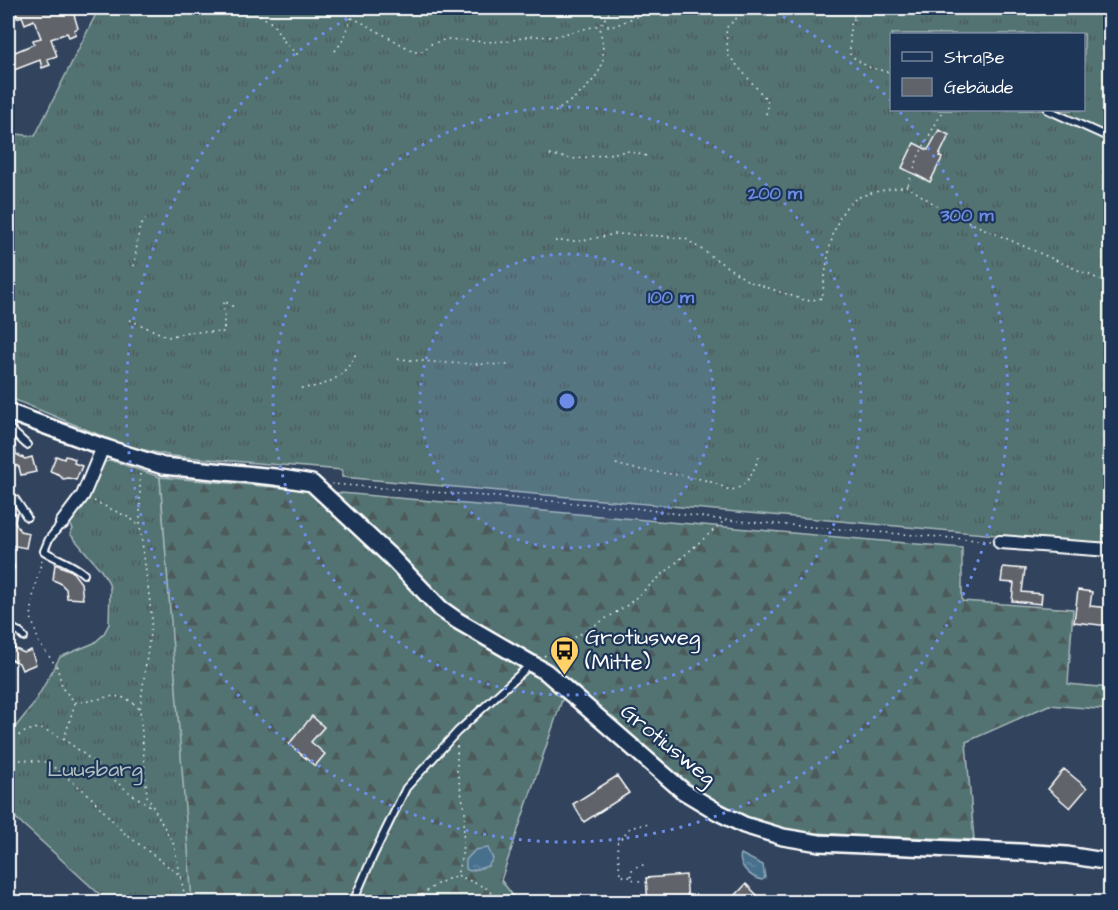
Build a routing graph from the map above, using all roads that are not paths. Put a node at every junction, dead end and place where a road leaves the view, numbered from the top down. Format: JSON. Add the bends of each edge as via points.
{"nodes":[{"id":1,"x":1050,"y":111,"type":"edge"},
{"id":2,"x":1110,"y":138,"type":"edge"},
{"id":3,"x":9,"y":421,"type":"edge"},
{"id":4,"x":27,"y":445,"type":"dead end"},
{"id":5,"x":103,"y":447,"type":"junction"},
{"id":6,"x":8,"y":496,"type":"edge"},
{"id":7,"x":27,"y":517,"type":"dead end"},
{"id":8,"x":62,"y":523,"type":"joint"},
{"id":9,"x":1000,"y":542,"type":"road end"},
{"id":10,"x":1110,"y":550,"type":"edge"},
{"id":11,"x":84,"y":574,"type":"dead end"},
{"id":12,"x":8,"y":627,"type":"edge"},
{"id":13,"x":24,"y":638,"type":"dead end"},
{"id":14,"x":531,"y":664,"type":"junction"},
{"id":15,"x":1110,"y":862,"type":"edge"},
{"id":16,"x":353,"y":903,"type":"edge"}],
"edges":[{"from":1,"to":2,"type":"lane"},
{"from":3,"to":4,"type":"lane"},
{"from":3,"to":5,"type":"street"},
{"from":5,"to":8,"type":"street","via":[[83,495]]},
{"from":5,"to":14,"type":"street","name":"Grotiusweg","via":[[163,466],[312,483],[441,609]]},
{"from":6,"to":7,"type":"lane"},
{"from":8,"to":11,"type":"lane","via":[[44,551]]},
{"from":9,"to":10,"type":"street"},
{"from":12,"to":13,"type":"lane"},
{"from":14,"to":15,"type":"street","name":"Grotiusweg","via":[[546,672],[683,791],[762,832],[819,843],[1066,855]]},
{"from":14,"to":16,"type":"lane","via":[[457,732],[406,788]]}]}
